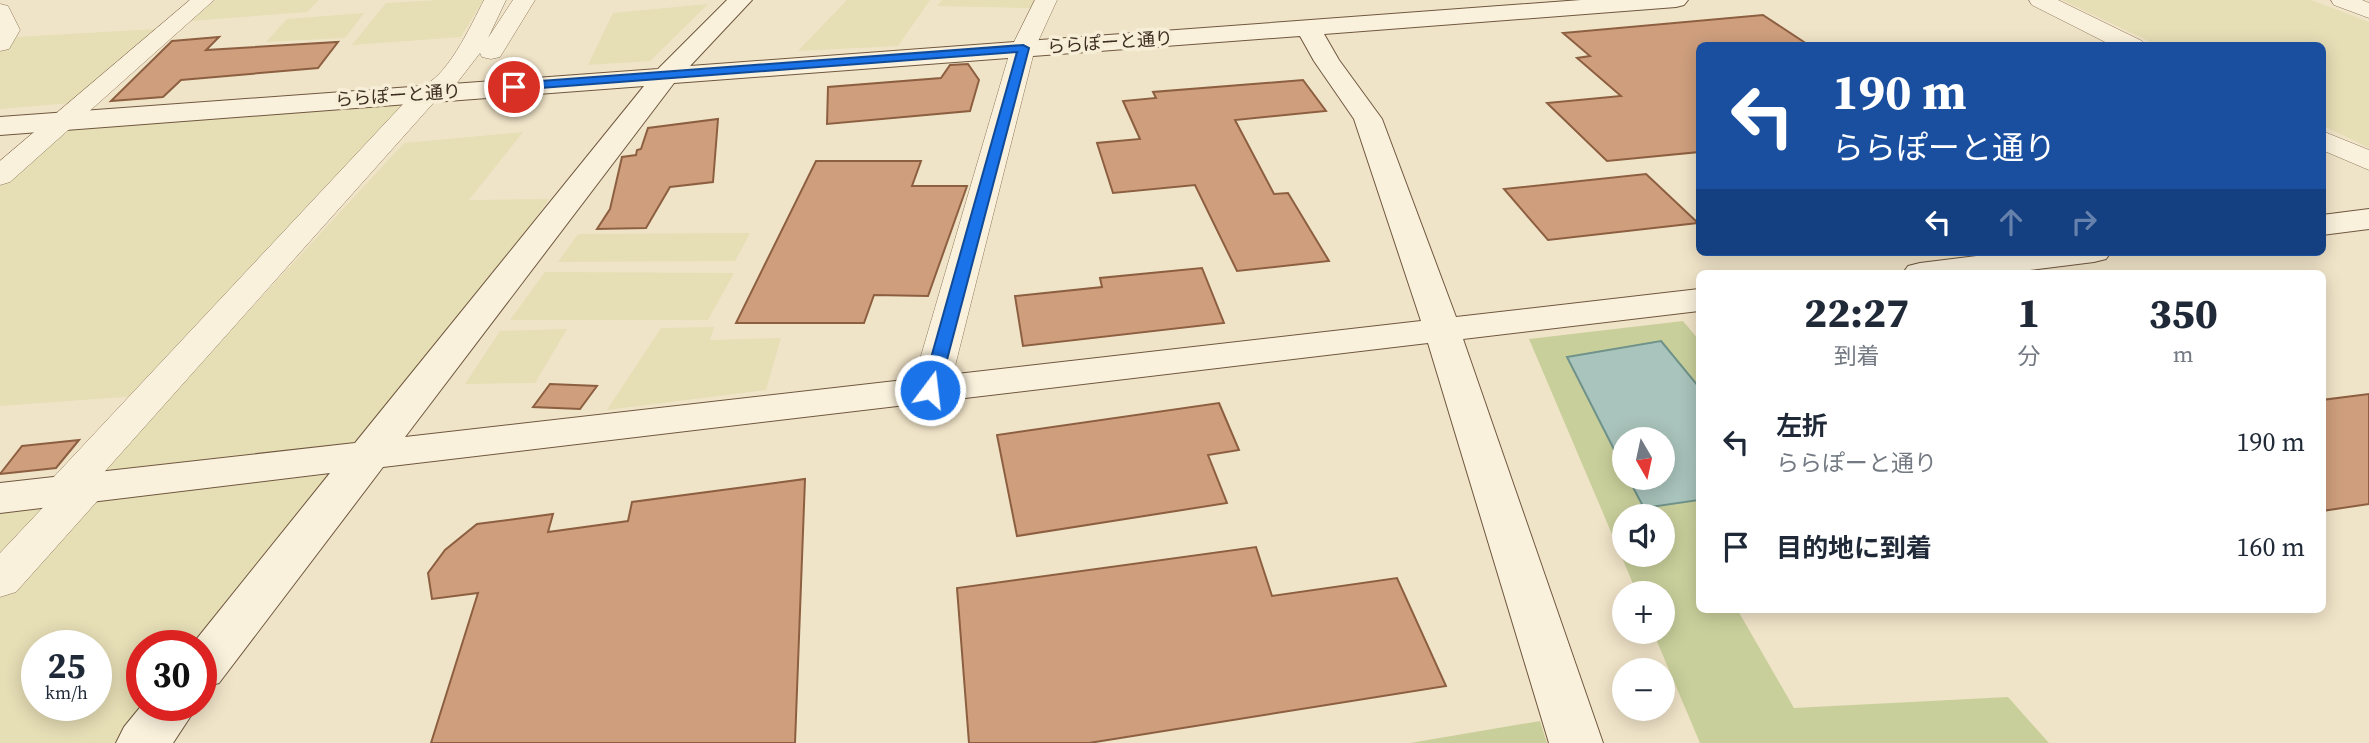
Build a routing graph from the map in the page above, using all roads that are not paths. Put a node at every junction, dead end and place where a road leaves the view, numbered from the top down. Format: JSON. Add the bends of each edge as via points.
{"nodes":[{"id":1,"x":203,"y":0,"type":"edge"},
{"id":2,"x":495,"y":0,"type":"edge"},
{"id":3,"x":524,"y":0,"type":"edge"},
{"id":4,"x":740,"y":0,"type":"edge"},
{"id":5,"x":1046,"y":0,"type":"edge"},
{"id":6,"x":1676,"y":0,"type":"edge"},
{"id":7,"x":2040,"y":0,"type":"edge"},
{"id":8,"x":2342,"y":0,"type":"edge"},
{"id":9,"x":0,"y":11,"type":"edge"},
{"id":10,"x":2369,"y":11,"type":"edge"},
{"id":11,"x":1308,"y":27,"type":"junction"},
{"id":12,"x":2125,"y":42,"type":"edge"},
{"id":13,"x":0,"y":44,"type":"edge"},
{"id":14,"x":1023,"y":48,"type":"junction"},
{"id":15,"x":666,"y":76,"type":"junction"},
{"id":16,"x":443,"y":92,"type":"junction"},
{"id":17,"x":63,"y":121,"type":"junction"},
{"id":18,"x":0,"y":126,"type":"edge"},
{"id":19,"x":2326,"y":141,"type":"edge"},
{"id":20,"x":2369,"y":162,"type":"edge"},
{"id":21,"x":0,"y":176,"type":"edge"},
{"id":22,"x":2369,"y":219,"type":"edge"},
{"id":23,"x":2326,"y":224,"type":"edge"},
{"id":24,"x":2061,"y":256,"type":"edge"},
{"id":25,"x":1945,"y":270,"type":"edge"},
{"id":26,"x":1696,"y":300,"type":"edge"},
{"id":27,"x":1442,"y":330,"type":"junction"},
{"id":28,"x":930,"y":390,"type":"junction"},
{"id":29,"x":369,"y":456,"type":"junction"},
{"id":30,"x":75,"y":490,"type":"junction"},
{"id":31,"x":0,"y":498,"type":"edge"},
{"id":32,"x":0,"y":581,"type":"edge"},
{"id":33,"x":217,"y":649,"type":"edge"},
{"id":34,"x":160,"y":721,"type":"edge"},
{"id":35,"x":143,"y":743,"type":"edge"},
{"id":36,"x":1576,"y":743,"type":"edge"}],
"edges":[{"from":1,"to":17,"type":"street"},
{"from":2,"to":16,"type":"street"},
{"from":3,"to":16,"type":"street"},
{"from":4,"to":15,"type":"street"},
{"from":5,"to":14,"type":"street"},
{"from":6,"to":11,"type":"street","name":"ららぽーと通り"},
{"from":7,"to":12,"type":"street"},
{"from":8,"to":10,"type":"street"},
{"from":9,"to":13,"type":"street","via":[[8,30]]},
{"from":11,"to":14,"type":"street","name":"ららぽーと通り"},
{"from":11,"to":27,"type":"street","via":[[1368,119]]},
{"from":14,"to":15,"type":"street","name":"ららぽーと通り"},
{"from":14,"to":28,"type":"street"},
{"from":15,"to":16,"type":"street","name":"ららぽーと通り"},
{"from":15,"to":29,"type":"street"},
{"from":16,"to":17,"type":"street","name":"ららぽーと通り"},
{"from":16,"to":30,"type":"street"},
{"from":17,"to":18,"type":"street","name":"ららぽーと通り"},
{"from":17,"to":21,"type":"street"},
{"from":19,"to":20,"type":"street"},
{"from":22,"to":23,"type":"street"},
{"from":24,"to":25,"type":"street"},
{"from":26,"to":27,"type":"street"},
{"from":27,"to":28,"type":"street"},
{"from":27,"to":36,"type":"street"},
{"from":28,"to":29,"type":"street"},
{"from":29,"to":30,"type":"street"},
{"from":29,"to":33,"type":"street"},
{"from":30,"to":31,"type":"street"},
{"from":30,"to":32,"type":"street"},
{"from":34,"to":35,"type":"street"}]}
